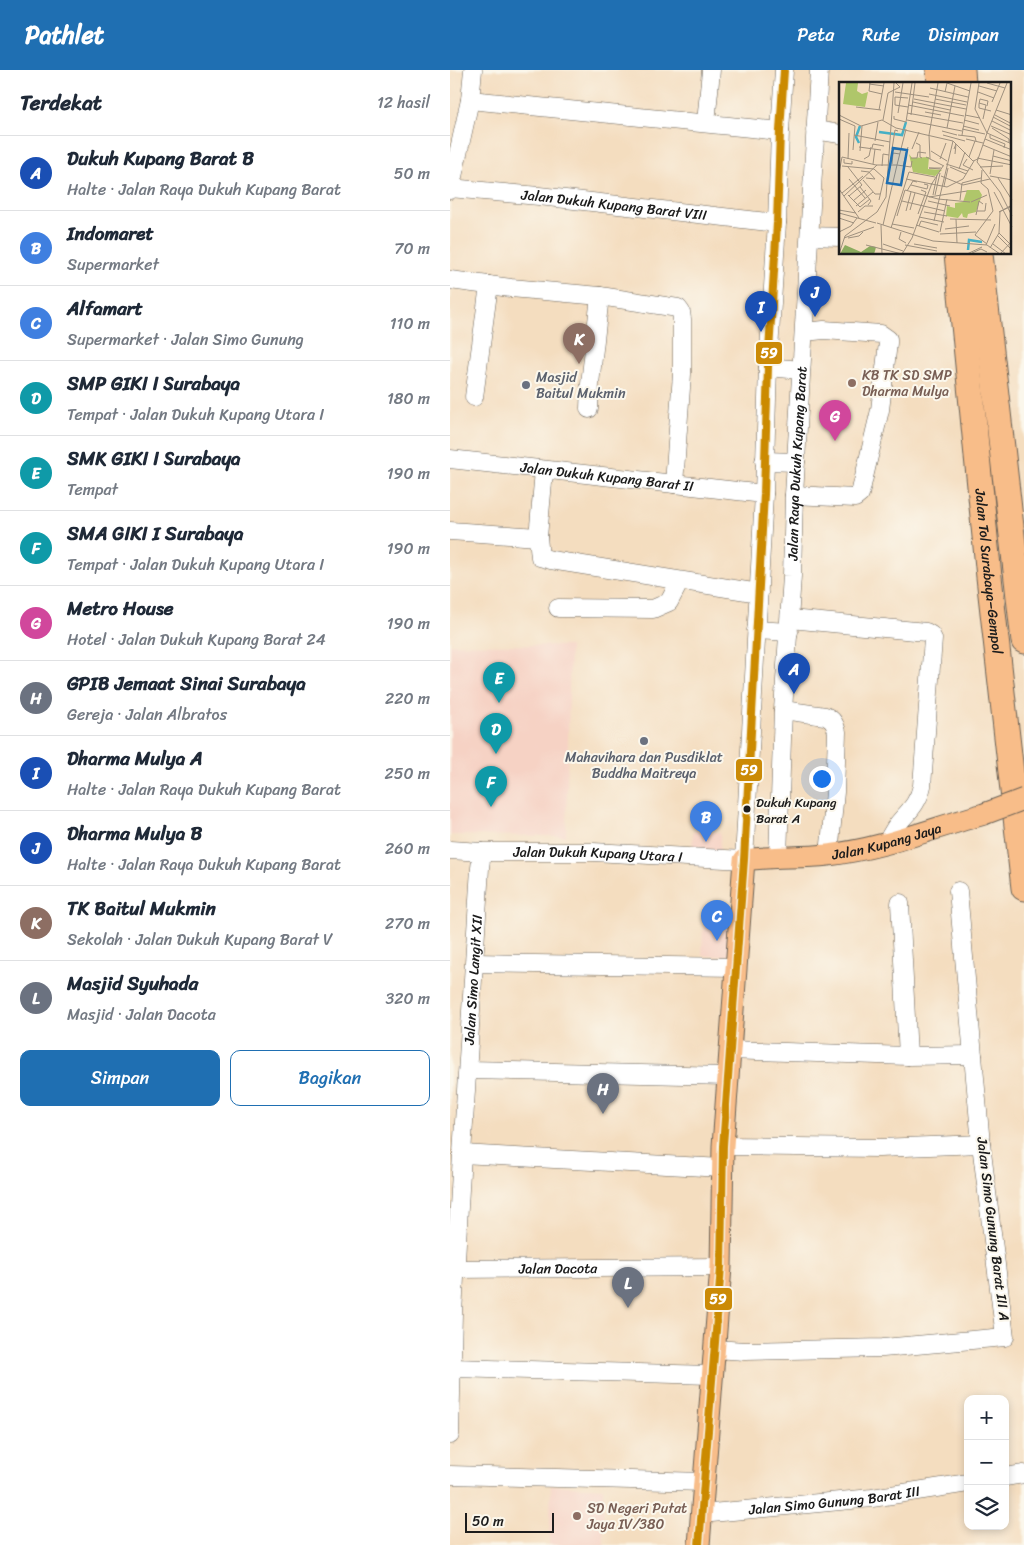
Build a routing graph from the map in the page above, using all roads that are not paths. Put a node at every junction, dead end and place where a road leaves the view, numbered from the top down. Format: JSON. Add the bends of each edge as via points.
{"nodes":[{"id":1,"x":474,"y":70,"type":"edge"},
{"id":2,"x":711,"y":70,"type":"edge"},
{"id":3,"x":784,"y":70,"type":"edge"},
{"id":4,"x":818,"y":70,"type":"edge"},
{"id":5,"x":470,"y":100,"type":"junction"},
{"id":6,"x":706,"y":123,"type":"junction"},
{"id":7,"x":815,"y":130,"type":"junction"},
{"id":8,"x":780,"y":131,"type":"junction"},
{"id":9,"x":839,"y":134,"type":"edge"},
{"id":10,"x":450,"y":189,"type":"edge"},
{"id":11,"x":777,"y":223,"type":"junction"},
{"id":12,"x":810,"y":236,"type":"junction"},
{"id":13,"x":839,"y":237,"type":"edge"},
{"id":14,"x":957,"y":255,"type":"edge"},
{"id":15,"x":980,"y":255,"type":"edge"},
{"id":16,"x":450,"y":280,"type":"edge"},
{"id":17,"x":489,"y":285,"type":"junction"},
{"id":18,"x":600,"y":296,"type":"junction"},
{"id":19,"x":804,"y":332,"type":"junction"},
{"id":20,"x":768,"y":367,"type":"junction"},
{"id":21,"x":801,"y":370,"type":"junction"},
{"id":22,"x":474,"y":397,"type":"dead end"},
{"id":23,"x":589,"y":408,"type":"dead end"},
{"id":24,"x":450,"y":459,"type":"edge"},
{"id":25,"x":764,"y":461,"type":"junction"},
{"id":26,"x":796,"y":462,"type":"junction"},
{"id":27,"x":544,"y":471,"type":"junction"},
{"id":28,"x":674,"y":484,"type":"junction"},
{"id":29,"x":764,"y":494,"type":"junction"},
{"id":30,"x":794,"y":495,"type":"junction"},
{"id":31,"x":450,"y":531,"type":"edge"},
{"id":32,"x":538,"y":537,"type":"junction"},
{"id":33,"x":680,"y":581,"type":"junction"},
{"id":34,"x":759,"y":593,"type":"junction"},
{"id":35,"x":558,"y":608,"type":"dead end"},
{"id":36,"x":790,"y":626,"type":"junction"},
{"id":37,"x":756,"y":630,"type":"junction"},
{"id":38,"x":1024,"y":641,"type":"edge"},
{"id":39,"x":783,"y":710,"type":"junction"},
{"id":40,"x":1024,"y":799,"type":"edge"},
{"id":41,"x":887,"y":844,"type":"junction"},
{"id":42,"x":450,"y":850,"type":"edge"},
{"id":43,"x":482,"y":852,"type":"junction"},
{"id":44,"x":829,"y":855,"type":"junction"},
{"id":45,"x":778,"y":857,"type":"junction"},
{"id":46,"x":744,"y":860,"type":"junction"},
{"id":47,"x":1024,"y":888,"type":"edge"},
{"id":48,"x":958,"y":891,"type":"dead end"},
{"id":49,"x":900,"y":903,"type":"dead end"},
{"id":50,"x":475,"y":963,"type":"junction"},
{"id":51,"x":736,"y":967,"type":"junction"},
{"id":52,"x":729,"y":1050,"type":"junction"},
{"id":53,"x":973,"y":1055,"type":"junction"},
{"id":54,"x":908,"y":1056,"type":"junction"},
{"id":55,"x":468,"y":1070,"type":"junction"},
{"id":56,"x":728,"y":1076,"type":"junction"},
{"id":57,"x":458,"y":1099,"type":"edge"},
{"id":58,"x":981,"y":1144,"type":"junction"},
{"id":59,"x":723,"y":1146,"type":"junction"},
{"id":60,"x":462,"y":1154,"type":"junction"},
{"id":61,"x":722,"y":1168,"type":"junction"},
{"id":62,"x":454,"y":1211,"type":"edge"},
{"id":63,"x":721,"y":1267,"type":"junction"},
{"id":64,"x":456,"y":1269,"type":"junction"},
{"id":65,"x":452,"y":1297,"type":"edge"},
{"id":66,"x":714,"y":1349,"type":"junction"},
{"id":67,"x":452,"y":1368,"type":"junction"},
{"id":68,"x":711,"y":1375,"type":"junction"},
{"id":69,"x":450,"y":1436,"type":"edge"},
{"id":70,"x":1024,"y":1474,"type":"edge"},
{"id":71,"x":450,"y":1475,"type":"edge"},
{"id":72,"x":1009,"y":1476,"type":"edge"},
{"id":73,"x":705,"y":1482,"type":"junction"},
{"id":74,"x":964,"y":1484,"type":"edge"},
{"id":75,"x":701,"y":1514,"type":"junction"},
{"id":76,"x":699,"y":1545,"type":"edge"}],
"edges":[{"from":1,"to":5,"type":"street"},
{"from":2,"to":6,"type":"street"},
{"from":3,"to":8,"type":"street"},
{"from":4,"to":7,"type":"street","name":"Jalan Raya Dukuh Kupang Barat"},
{"from":5,"to":6,"type":"street"},
{"from":5,"to":10,"type":"street"},
{"from":6,"to":8,"type":"street"},
{"from":7,"to":9,"type":"street"},
{"from":7,"to":12,"type":"street","name":"Jalan Raya Dukuh Kupang Barat"},
{"from":8,"to":11,"type":"street"},
{"from":10,"to":11,"type":"street","name":"Jalan Dukuh Kupang Barat VIII"},
{"from":11,"to":20,"type":"street"},
{"from":12,"to":13,"type":"street"},
{"from":12,"to":19,"type":"street","name":"Jalan Raya Dukuh Kupang Barat"},
{"from":14,"to":47,"type":"highway","name":"Jalan Tol Surabaya–Gempol"},
{"from":15,"to":38,"type":"highway","name":"Jalan Tol Surabaya–Gempol"},
{"from":16,"to":17,"type":"street"},
{"from":17,"to":18,"type":"street"},
{"from":17,"to":22,"type":"street"},
{"from":18,"to":23,"type":"street"},
{"from":18,"to":28,"type":"street","via":[[671,306],[681,312],[682,374]]},
{"from":19,"to":21,"type":"street","name":"Jalan Raya Dukuh Kupang Barat"},
{"from":19,"to":30,"type":"street","via":[[824,330],[881,334],[888,343],[880,410],[860,494],[856,498]]},
{"from":20,"to":21,"type":"street"},
{"from":20,"to":25,"type":"street"},
{"from":21,"to":26,"type":"street","name":"Jalan Raya Dukuh Kupang Barat"},
{"from":24,"to":27,"type":"street","name":"Jalan Dukuh Kupang Barat II"},
{"from":25,"to":26,"type":"street"},
{"from":25,"to":29,"type":"street"},
{"from":26,"to":30,"type":"street","name":"Jalan Raya Dukuh Kupang Barat"},
{"from":27,"to":28,"type":"street","name":"Jalan Dukuh Kupang Barat II"},
{"from":27,"to":32,"type":"street"},
{"from":28,"to":29,"type":"street","name":"Jalan Dukuh Kupang Barat II"},
{"from":29,"to":34,"type":"street"},
{"from":30,"to":36,"type":"street","name":"Jalan Raya Dukuh Kupang Barat"},
{"from":31,"to":32,"type":"street"},
{"from":32,"to":33,"type":"street","via":[[539,555],[544,558]]},
{"from":33,"to":34,"type":"street"},
{"from":33,"to":35,"type":"street","via":[[669,602],[653,609]]},
{"from":34,"to":37,"type":"street"},
{"from":36,"to":37,"type":"street"},
{"from":36,"to":39,"type":"street","name":"Jalan Raya Dukuh Kupang Barat"},
{"from":36,"to":41,"type":"street","via":[[926,632],[933,638],[920,797],[900,819]]},
{"from":37,"to":46,"type":"street"},
{"from":39,"to":44,"type":"street","via":[[825,716],[835,725],[835,784]]},
{"from":39,"to":45,"type":"street","name":"Jalan Raya Dukuh Kupang Barat"},
{"from":40,"to":41,"type":"main road","name":"Jalan Kupang Jaya","bridge":true},
{"from":41,"to":44,"type":"main road","name":"Jalan Kupang Jaya"},
{"from":42,"to":43,"type":"street","name":"Jalan Dukuh Kupang Utara I"},
{"from":43,"to":46,"type":"street","name":"Jalan Dukuh Kupang Utara I","via":[[593,852]]},
{"from":43,"to":50,"type":"street","name":"Jalan Simo Langit XII"},
{"from":44,"to":45,"type":"main road","name":"Jalan Kupang Jaya"},
{"from":45,"to":46,"type":"main road","name":"Jalan Kupang Jaya"},
{"from":46,"to":51,"type":"main road"},
{"from":48,"to":53,"type":"street","name":"Jalan Simo Gunung Barat III A"},
{"from":49,"to":54,"type":"street"},
{"from":50,"to":51,"type":"street"},
{"from":50,"to":55,"type":"street","name":"Jalan Simo Langit XII"},
{"from":51,"to":52,"type":"main road"},
{"from":52,"to":54,"type":"street"},
{"from":52,"to":56,"type":"main road"},
{"from":53,"to":54,"type":"street"},
{"from":53,"to":58,"type":"street","name":"Jalan Simo Gunung Barat III A"},
{"from":55,"to":56,"type":"street"},
{"from":55,"to":57,"type":"street","name":"Jalan Simo Langit XII"},
{"from":56,"to":59,"type":"main road"},
{"from":57,"to":60,"type":"street","name":"Jalan Simo Langit XII"},
{"from":58,"to":59,"type":"street","via":[[879,1148]]},
{"from":58,"to":66,"type":"street","name":"Jalan Simo Gunung Barat III A","via":[[1005,1337],[883,1348]]},
{"from":59,"to":61,"type":"main road"},
{"from":60,"to":61,"type":"street"},
{"from":60,"to":62,"type":"street","name":"Jalan Simo Langit XII"},
{"from":61,"to":63,"type":"main road"},
{"from":62,"to":64,"type":"street","name":"Jalan Simo Langit XII"},
{"from":63,"to":64,"type":"street","name":"Jalan Dacota"},
{"from":63,"to":66,"type":"main road"},
{"from":64,"to":65,"type":"street","name":"Jalan Simo Langit XII"},
{"from":65,"to":67,"type":"street","name":"Jalan Simo Langit XII"},
{"from":66,"to":68,"type":"main road"},
{"from":67,"to":68,"type":"street"},
{"from":67,"to":69,"type":"street","name":"Jalan Simo Langit XII"},
{"from":68,"to":73,"type":"main road"},
{"from":70,"to":72,"type":"street"},
{"from":71,"to":73,"type":"street"},
{"from":73,"to":75,"type":"main road"},
{"from":74,"to":75,"type":"street","name":"Jalan Simo Gunung Barat III","via":[[872,1498]]},
{"from":75,"to":76,"type":"main road"}]}
